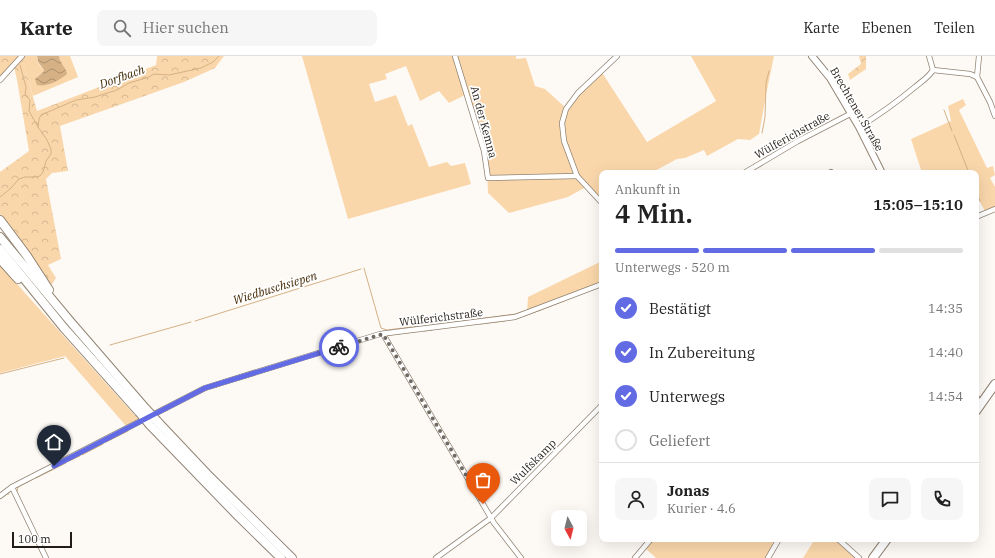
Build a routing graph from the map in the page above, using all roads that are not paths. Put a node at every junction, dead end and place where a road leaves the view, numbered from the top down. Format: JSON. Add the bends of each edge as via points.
{"nodes":[{"id":1,"x":22,"y":56,"type":"edge"},
{"id":2,"x":454,"y":56,"type":"edge"},
{"id":3,"x":617,"y":56,"type":"edge"},
{"id":4,"x":812,"y":56,"type":"edge"},
{"id":5,"x":929,"y":56,"type":"edge"},
{"id":6,"x":979,"y":56,"type":"edge"},
{"id":7,"x":933,"y":70,"type":"junction"},
{"id":8,"x":977,"y":77,"type":"junction"},
{"id":9,"x":0,"y":80,"type":"edge"},
{"id":10,"x":850,"y":114,"type":"junction"},
{"id":11,"x":995,"y":116,"type":"edge"},
{"id":12,"x":859,"y":127,"type":"junction"},
{"id":13,"x":749,"y":170,"type":"edge"},
{"id":14,"x":880,"y":170,"type":"edge"},
{"id":15,"x":577,"y":176,"type":"junction"},
{"id":16,"x":599,"y":200,"type":"edge"},
{"id":17,"x":995,"y":209,"type":"edge"},
{"id":18,"x":979,"y":217,"type":"edge"},
{"id":19,"x":0,"y":220,"type":"edge"},
{"id":20,"x":0,"y":237,"type":"edge"},
{"id":21,"x":0,"y":249,"type":"edge"},
{"id":22,"x":0,"y":258,"type":"edge"},
{"id":23,"x":599,"y":285,"type":"edge"},
{"id":24,"x":69,"y":320,"type":"junction"},
{"id":25,"x":64,"y":328,"type":"junction"},
{"id":26,"x":383,"y":334,"type":"junction"},
{"id":27,"x":995,"y":384,"type":"edge"},
{"id":28,"x":979,"y":403,"type":"edge"},
{"id":29,"x":599,"y":408,"type":"edge"},
{"id":30,"x":143,"y":411,"type":"junction"},
{"id":31,"x":154,"y":423,"type":"junction"},
{"id":32,"x":12,"y":487,"type":"junction"},
{"id":33,"x":0,"y":496,"type":"edge"},
{"id":34,"x":491,"y":518,"type":"junction"},
{"id":35,"x":648,"y":542,"type":"edge"},
{"id":36,"x":777,"y":542,"type":"edge"},
{"id":37,"x":841,"y":542,"type":"edge"},
{"id":38,"x":885,"y":542,"type":"edge"},
{"id":39,"x":46,"y":558,"type":"edge"},
{"id":40,"x":282,"y":558,"type":"edge"},
{"id":41,"x":292,"y":558,"type":"edge"},
{"id":42,"x":436,"y":558,"type":"edge"},
{"id":43,"x":520,"y":558,"type":"edge"},
{"id":44,"x":635,"y":558,"type":"edge"},
{"id":45,"x":768,"y":558,"type":"edge"},
{"id":46,"x":859,"y":558,"type":"edge"},
{"id":47,"x":873,"y":558,"type":"edge"}],
"edges":[{"from":1,"to":9,"type":"street"},
{"from":2,"to":15,"type":"street","name":"An der Kemna","via":[[484,151],[488,178]]},
{"from":3,"to":15,"type":"street","via":[[578,93],[562,118],[564,141]]},
{"from":4,"to":10,"type":"street","name":"Brechtener Straße","via":[[830,78]]},
{"from":5,"to":7,"type":"street"},
{"from":6,"to":8,"type":"street"},
{"from":7,"to":8,"type":"street"},
{"from":7,"to":12,"type":"street","via":[[894,104]]},
{"from":8,"to":11,"type":"street"},
{"from":10,"to":12,"type":"street","name":"Brechtener Straße"},
{"from":10,"to":13,"type":"street","name":"Wülferichstraße"},
{"from":12,"to":14,"type":"street","name":"Brechtener Straße"},
{"from":15,"to":16,"type":"street"},
{"from":17,"to":18,"type":"street"},
{"from":19,"to":24,"type":"main road"},
{"from":20,"to":24,"type":"main road"},
{"from":21,"to":25,"type":"main road"},
{"from":22,"to":25,"type":"main road"},
{"from":23,"to":26,"type":"street","name":"Wülferichstraße","via":[[515,317]]},
{"from":24,"to":30,"type":"main road"},
{"from":25,"to":30,"type":"main road"},
{"from":26,"to":32,"type":"street","name":"Wülferichstraße","via":[[205,388]]},
{"from":26,"to":34,"type":"street"},
{"from":27,"to":28,"type":"main road"},
{"from":29,"to":34,"type":"street","name":"Wulfskamp"},
{"from":30,"to":31,"type":"main road","bridge":true},
{"from":31,"to":40,"type":"main road","via":[[239,517]]},
{"from":31,"to":41,"type":"main road"},
{"from":32,"to":33,"type":"street","name":"Wülferichstraße"},
{"from":32,"to":39,"type":"street"},
{"from":34,"to":42,"type":"street","name":"Wulfskamp"},
{"from":34,"to":43,"type":"street"},
{"from":35,"to":44,"type":"street"},
{"from":36,"to":45,"type":"street"},
{"from":37,"to":46,"type":"street"},
{"from":38,"to":47,"type":"main road"}]}
